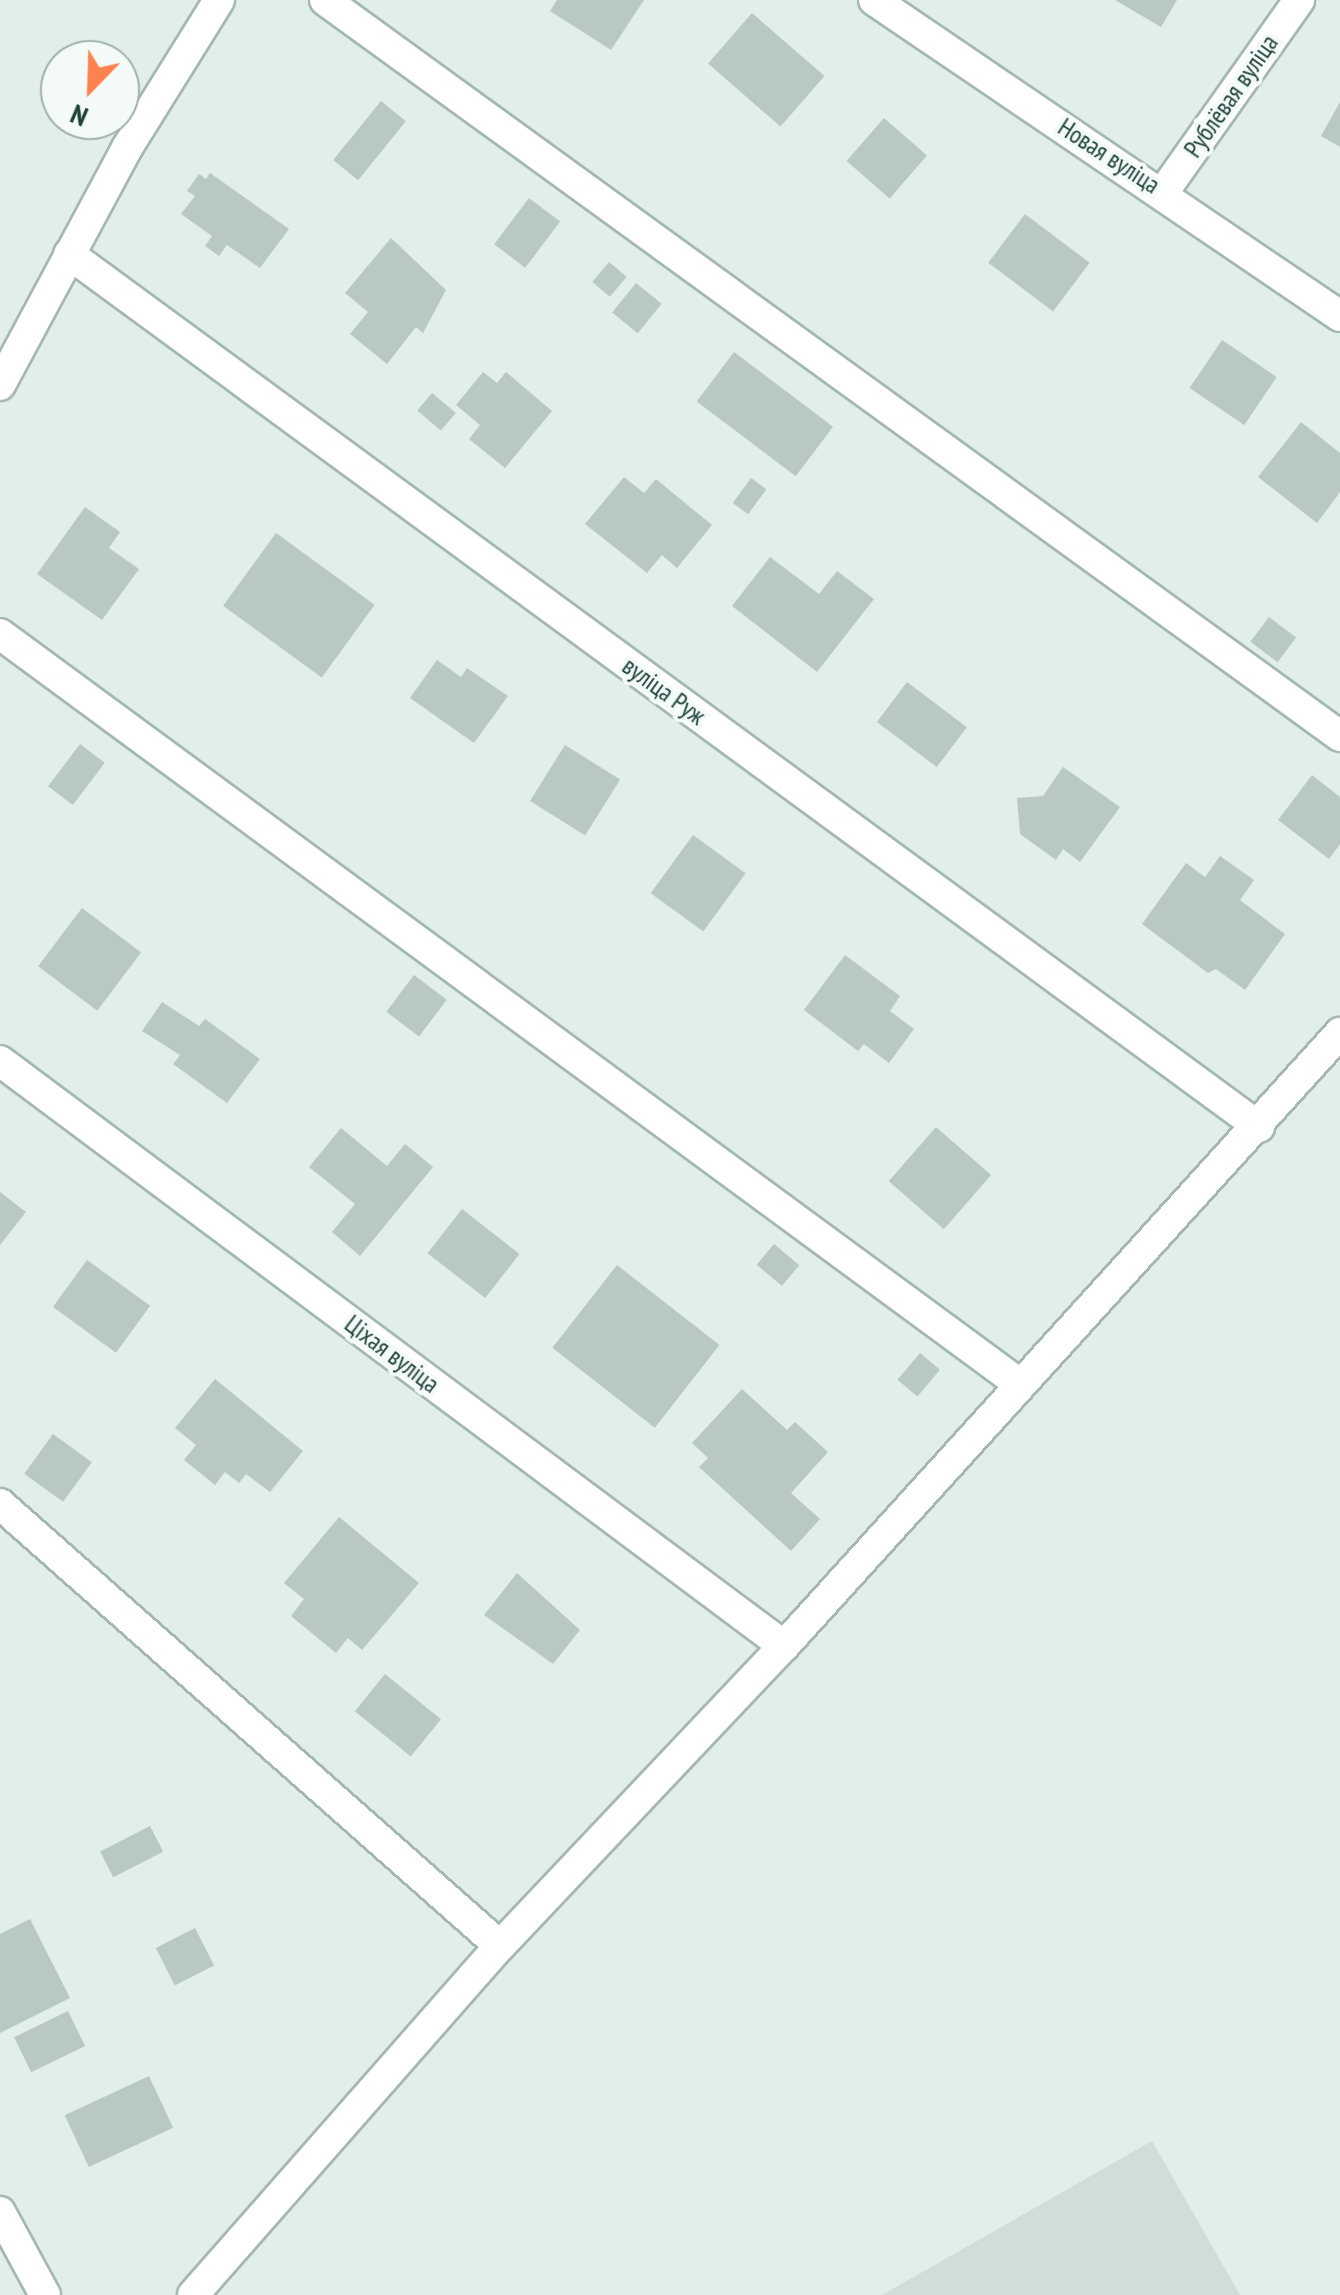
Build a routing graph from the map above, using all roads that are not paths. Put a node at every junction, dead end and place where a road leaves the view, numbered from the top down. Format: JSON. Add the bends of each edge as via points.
{"nodes":[{"id":1,"x":219,"y":0,"type":"edge"},
{"id":2,"x":325,"y":0,"type":"edge"},
{"id":3,"x":1299,"y":0,"type":"edge"},
{"id":4,"x":877,"y":1,"type":"edge"},
{"id":5,"x":1164,"y":191,"type":"junction"},
{"id":6,"x":69,"y":254,"type":"junction"},
{"id":7,"x":1340,"y":316,"type":"edge"},
{"id":8,"x":0,"y":385,"type":"edge"},
{"id":9,"x":0,"y":634,"type":"edge"},
{"id":10,"x":1340,"y":736,"type":"edge"},
{"id":11,"x":1340,"y":1033,"type":"edge"},
{"id":12,"x":0,"y":1061,"type":"edge"},
{"id":13,"x":1260,"y":1127,"type":"junction"},
{"id":14,"x":1018,"y":1383,"type":"junction"},
{"id":15,"x":0,"y":1504,"type":"edge"},
{"id":16,"x":784,"y":1646,"type":"junction"},
{"id":17,"x":500,"y":1946,"type":"junction"},
{"id":18,"x":0,"y":2212,"type":"edge"},
{"id":19,"x":45,"y":2295,"type":"edge"},
{"id":20,"x":194,"y":2295,"type":"edge"}],
"edges":[{"from":1,"to":6,"type":"street"},
{"from":2,"to":10,"type":"street"},
{"from":3,"to":5,"type":"street","name":"Рублёвая вуліца"},
{"from":4,"to":5,"type":"street","name":"Новая вуліца"},
{"from":5,"to":7,"type":"street","name":"Новая вуліца"},
{"from":6,"to":8,"type":"street"},
{"from":6,"to":13,"type":"street","name":"вуліца Руж"},
{"from":9,"to":14,"type":"street"},
{"from":11,"to":13,"type":"street"},
{"from":12,"to":16,"type":"street","name":"Ціхая вуліца"},
{"from":13,"to":14,"type":"street"},
{"from":14,"to":16,"type":"street"},
{"from":15,"to":17,"type":"street"},
{"from":16,"to":17,"type":"street"},
{"from":17,"to":20,"type":"street"},
{"from":18,"to":19,"type":"street"}]}
